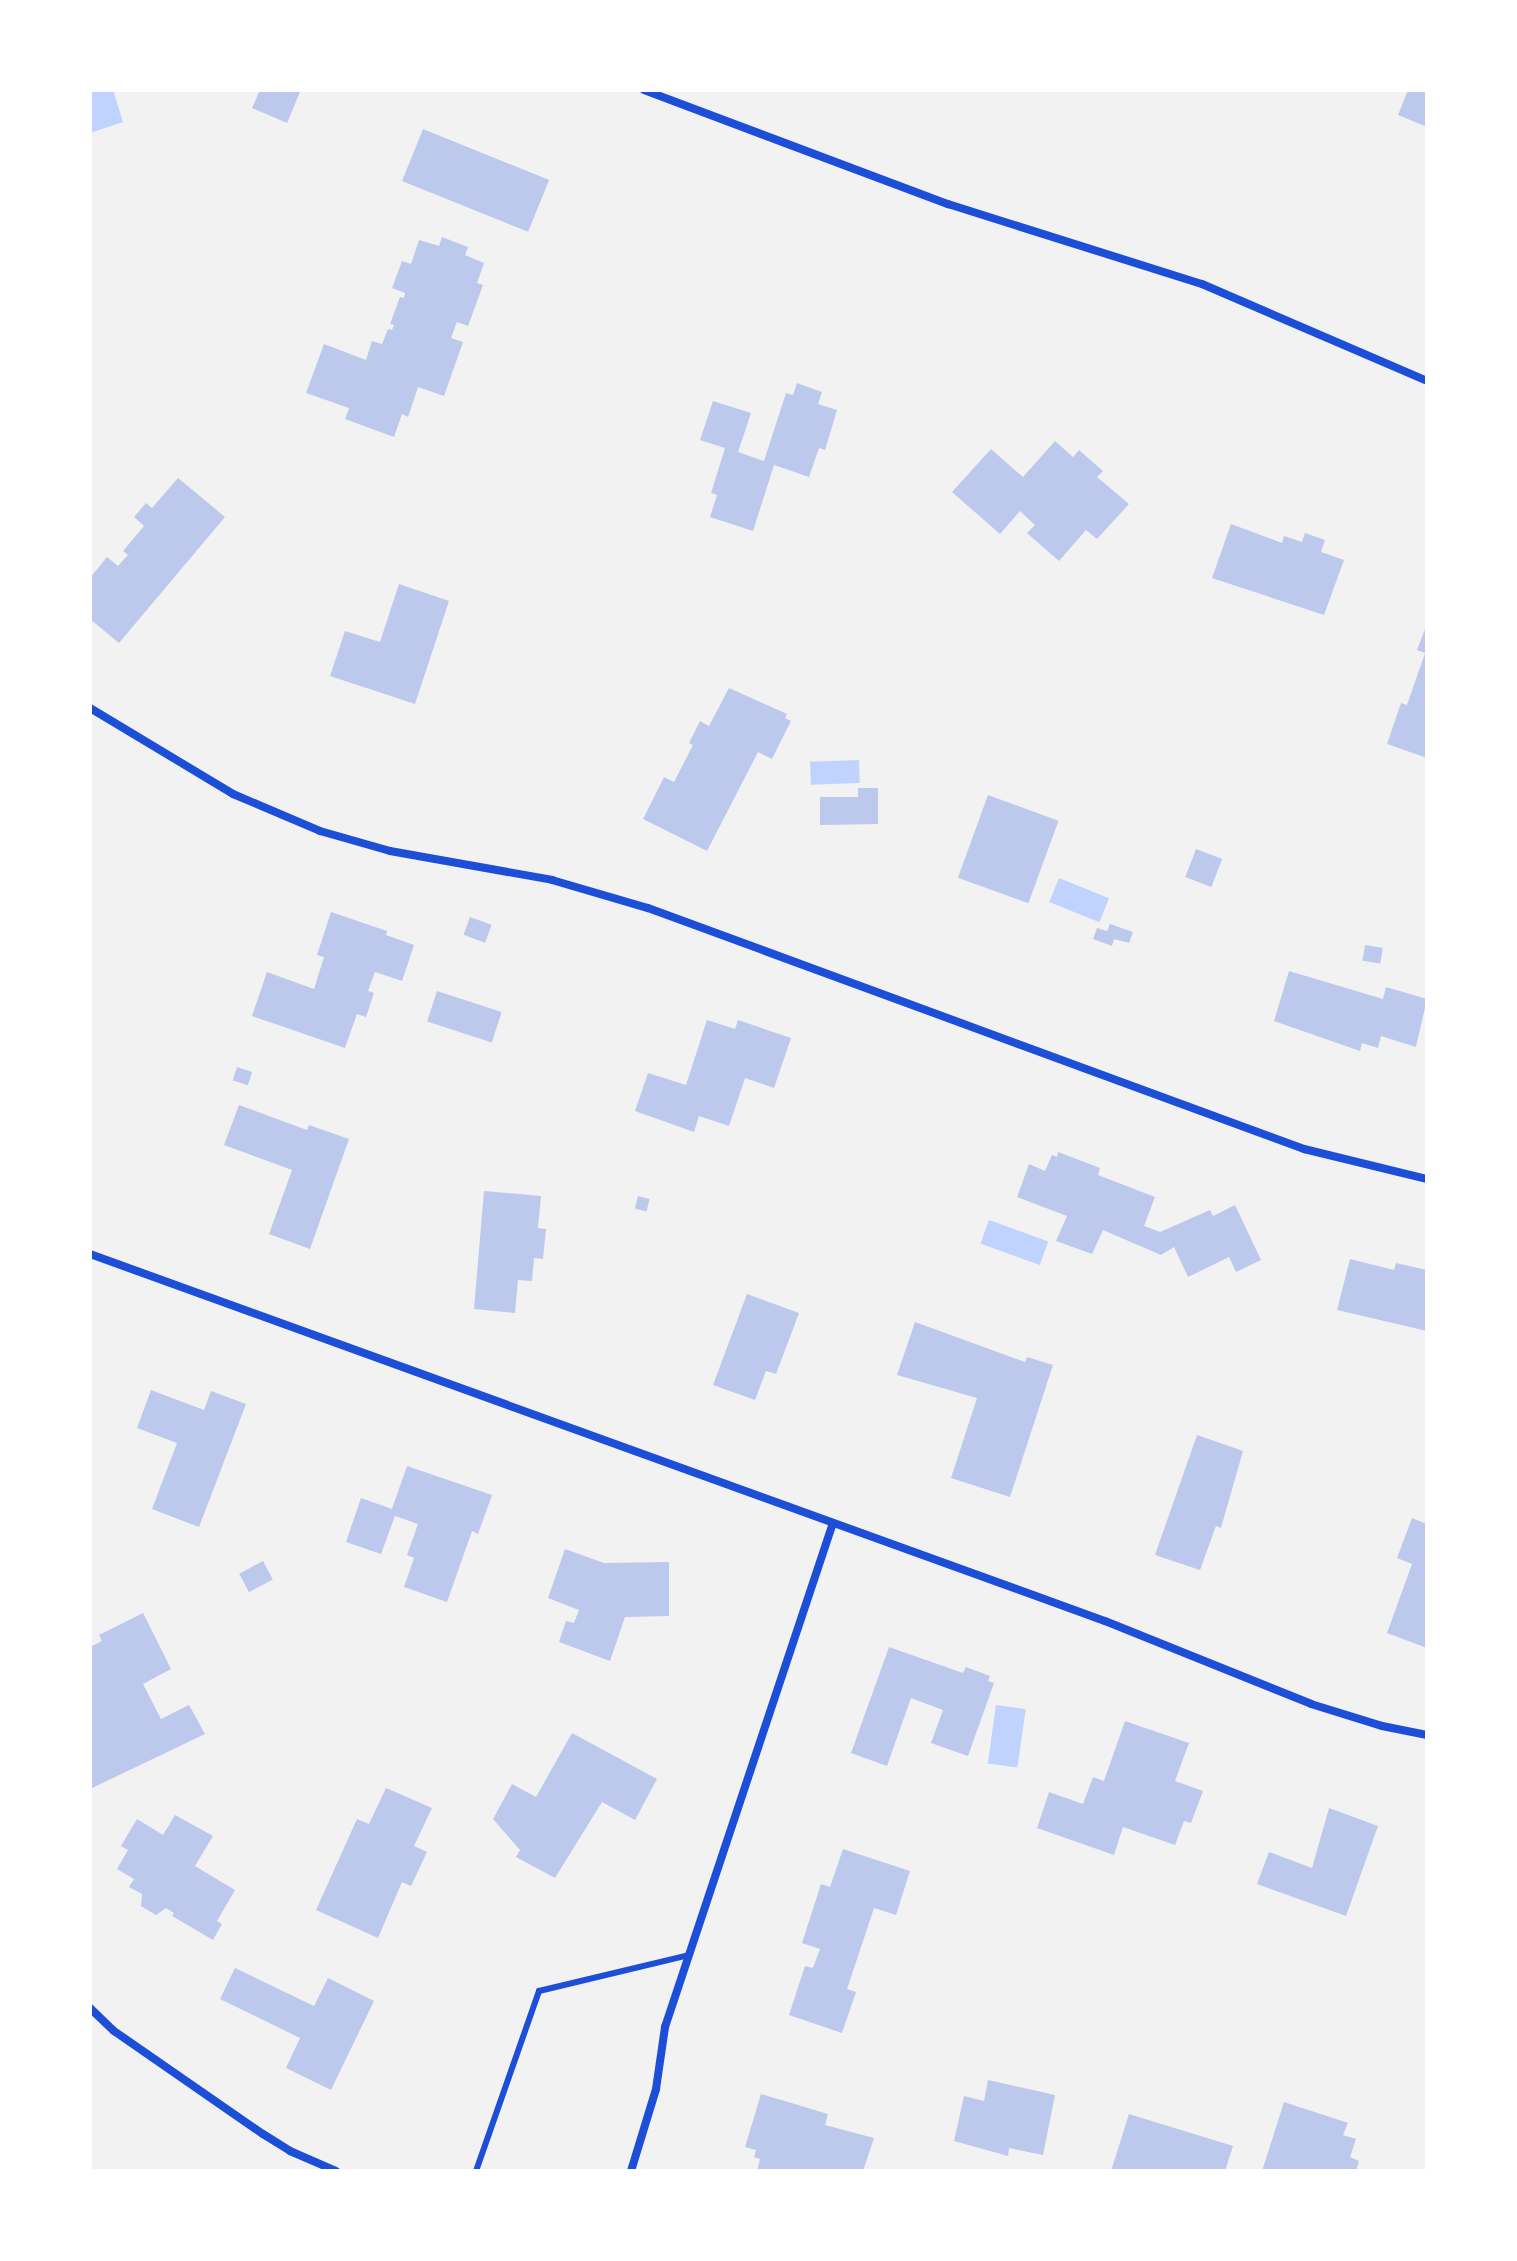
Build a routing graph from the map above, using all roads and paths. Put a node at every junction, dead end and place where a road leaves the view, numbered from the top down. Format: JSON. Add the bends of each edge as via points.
{"nodes":[{"id":1,"x":644,"y":90,"type":"edge"},
{"id":2,"x":1427,"y":381,"type":"edge"},
{"id":3,"x":90,"y":708,"type":"edge"},
{"id":4,"x":1427,"y":1179,"type":"edge"},
{"id":5,"x":90,"y":1254,"type":"edge"},
{"id":6,"x":833,"y":1523,"type":"junction"},
{"id":7,"x":1427,"y":1735,"type":"edge"},
{"id":8,"x":689,"y":1955,"type":"junction"},
{"id":9,"x":90,"y":2008,"type":"edge"},
{"id":10,"x":336,"y":2171,"type":"edge"},
{"id":11,"x":476,"y":2171,"type":"edge"},
{"id":12,"x":631,"y":2171,"type":"edge"}],
"edges":[{"from":1,"to":2,"type":"street","via":[[948,204],[1202,284]]},
{"from":3,"to":4,"type":"street","via":[[233,794],[320,831],[390,851],[552,880],[648,908],[1304,1149]]},
{"from":5,"to":6,"type":"street"},
{"from":6,"to":7,"type":"street","via":[[1105,1621],[1311,1704]]},
{"from":6,"to":8,"type":"street"},
{"from":8,"to":11,"type":"lane","via":[[539,1991]]},
{"from":8,"to":12,"type":"street","via":[[665,2027],[656,2089]]},
{"from":9,"to":10,"type":"street","via":[[114,2031],[263,2134]]}]}
